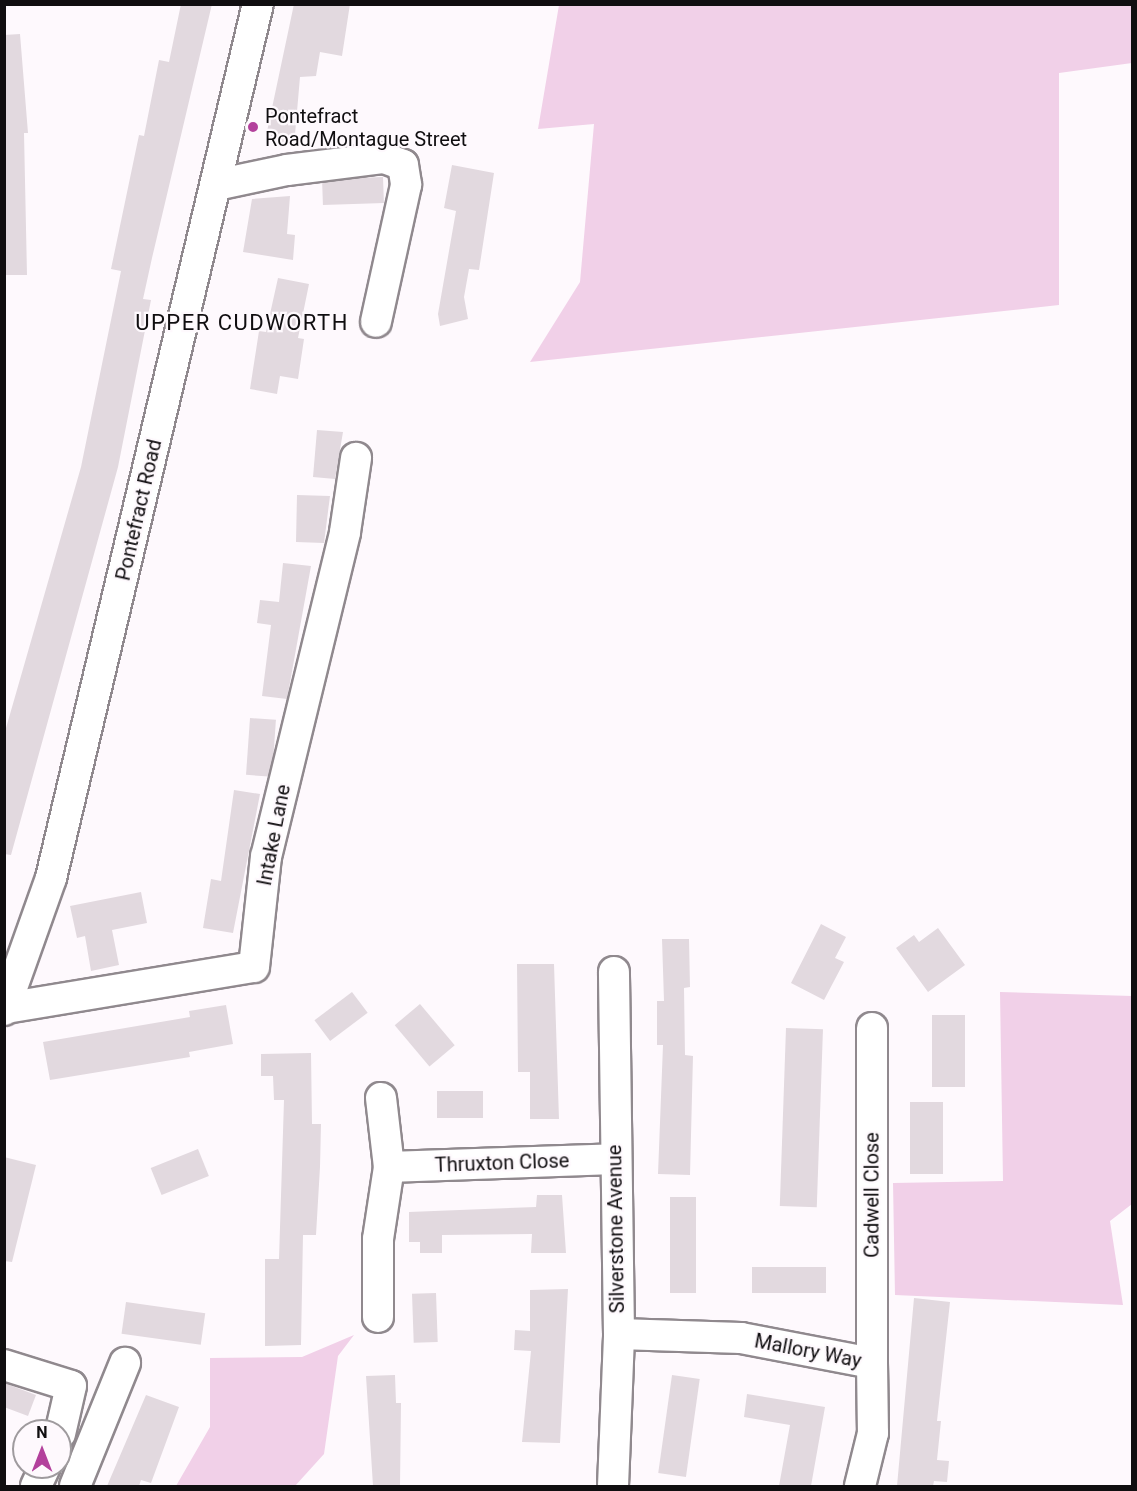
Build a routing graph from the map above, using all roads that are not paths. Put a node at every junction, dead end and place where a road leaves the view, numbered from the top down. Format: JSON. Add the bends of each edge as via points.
{"nodes":[{"id":1,"x":258,"y":4,"type":"edge"},
{"id":2,"x":216,"y":185,"type":"junction"},
{"id":3,"x":376,"y":322,"type":"dead end"},
{"id":4,"x":356,"y":458,"type":"dead end"},
{"id":5,"x":614,"y":972,"type":"dead end"},
{"id":6,"x":5,"y":1009,"type":"edge"},
{"id":7,"x":872,"y":1028,"type":"dead end"},
{"id":8,"x":381,"y":1098,"type":"dead end"},
{"id":9,"x":614,"y":1159,"type":"junction"},
{"id":10,"x":389,"y":1167,"type":"junction"},
{"id":11,"x":378,"y":1317,"type":"dead end"},
{"id":12,"x":619,"y":1334,"type":"junction"},
{"id":13,"x":125,"y":1363,"type":"dead end"},
{"id":14,"x":872,"y":1363,"type":"junction"},
{"id":15,"x":4,"y":1365,"type":"edge"},
{"id":16,"x":63,"y":1419,"type":"edge"},
{"id":17,"x":75,"y":1486,"type":"edge"},
{"id":18,"x":613,"y":1486,"type":"edge"},
{"id":19,"x":860,"y":1486,"type":"edge"}],
"edges":[{"from":1,"to":2,"type":"street","name":"Pontefract Road"},
{"from":2,"to":3,"type":"street","via":[[287,170],[384,158],[403,165],[406,185]]},
{"from":2,"to":6,"type":"street","name":"Pontefract Road","via":[[51,878]]},
{"from":4,"to":6,"type":"street","name":"Intake Lane","via":[[345,532],[266,857],[254,967]]},
{"from":5,"to":9,"type":"street","name":"Silverstone Avenue"},
{"from":7,"to":14,"type":"street","name":"Cadwell Close"},
{"from":8,"to":10,"type":"street"},
{"from":9,"to":10,"type":"street","name":"Thruxton Close"},
{"from":9,"to":12,"type":"street","name":"Silverstone Avenue"},
{"from":10,"to":11,"type":"street","via":[[378,1239]]},
{"from":12,"to":14,"type":"street","name":"Mallory Way","via":[[741,1338]]},
{"from":12,"to":18,"type":"street","name":"Silverstone Avenue"},
{"from":13,"to":17,"type":"street"},
{"from":14,"to":19,"type":"street","name":"Mallory Way","via":[[873,1433]]},
{"from":15,"to":16,"type":"street","via":[[71,1386]]}]}
